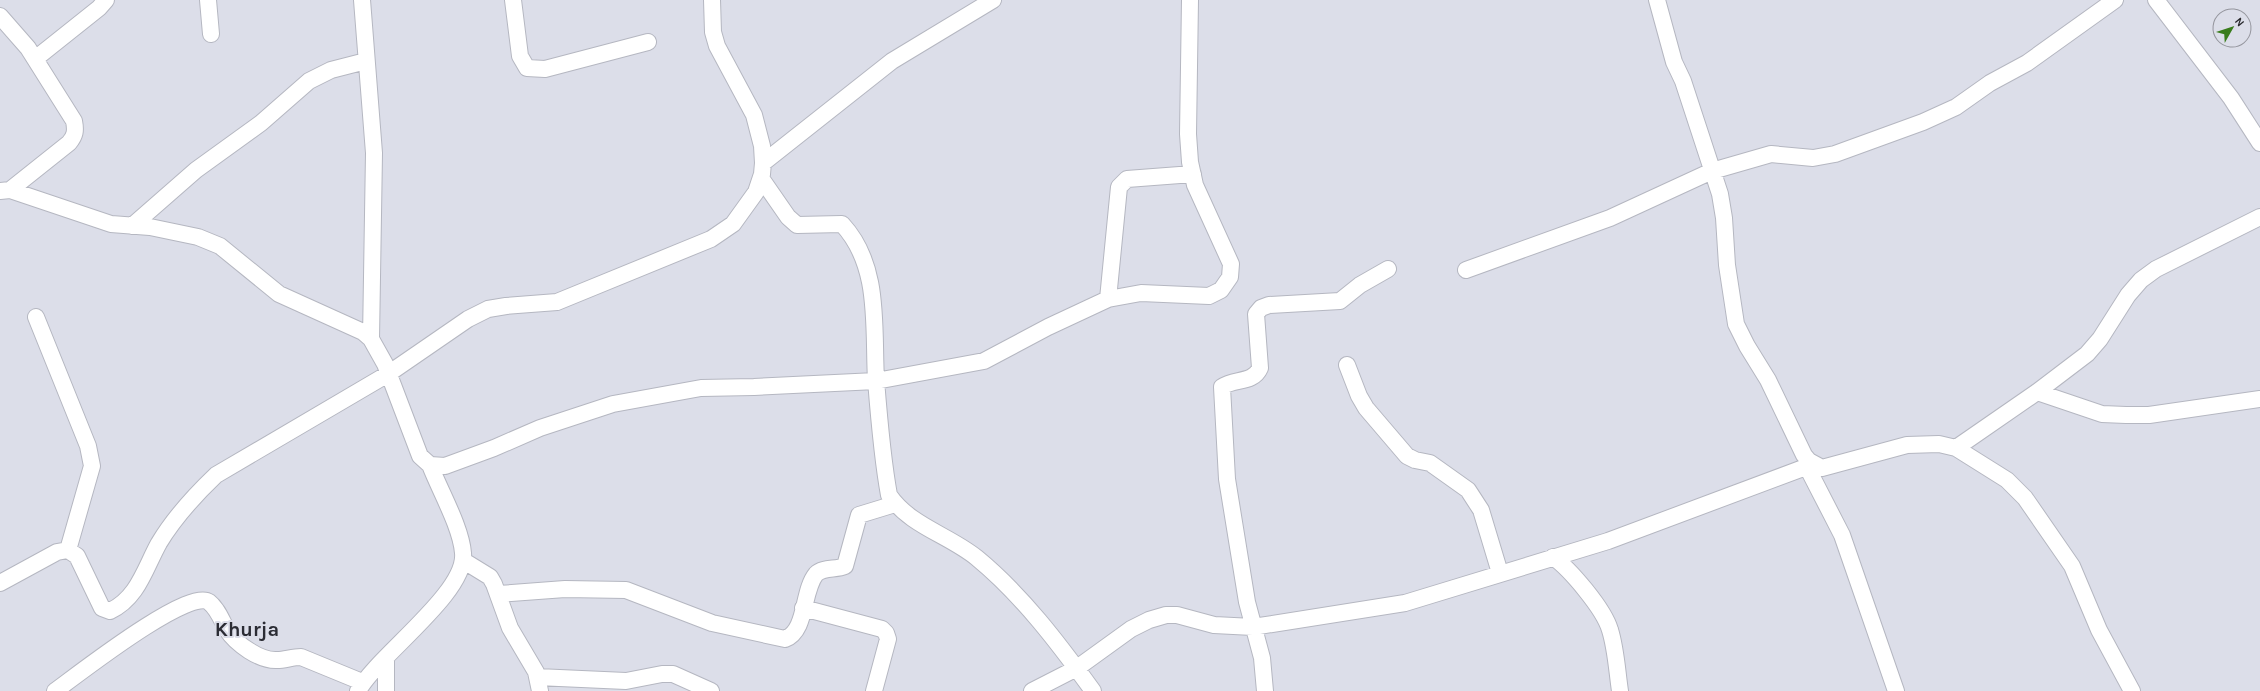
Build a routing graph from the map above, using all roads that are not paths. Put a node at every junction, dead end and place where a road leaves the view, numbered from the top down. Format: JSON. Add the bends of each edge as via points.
{"nodes":[{"id":1,"x":106,"y":0,"type":"edge"},
{"id":2,"x":208,"y":0,"type":"edge"},
{"id":3,"x":362,"y":0,"type":"edge"},
{"id":4,"x":513,"y":0,"type":"edge"},
{"id":5,"x":712,"y":0,"type":"edge"},
{"id":6,"x":992,"y":0,"type":"edge"},
{"id":7,"x":1190,"y":0,"type":"edge"},
{"id":8,"x":1657,"y":0,"type":"edge"},
{"id":9,"x":2115,"y":0,"type":"edge"},
{"id":10,"x":2156,"y":0,"type":"edge"},
{"id":11,"x":0,"y":16,"type":"edge"},
{"id":12,"x":211,"y":34,"type":"dead end"},
{"id":13,"x":648,"y":42,"type":"dead end"},
{"id":14,"x":35,"y":59,"type":"junction"},
{"id":15,"x":366,"y":61,"type":"junction"},
{"id":16,"x":2260,"y":143,"type":"edge"},
{"id":17,"x":762,"y":171,"type":"junction"},
{"id":18,"x":1712,"y":171,"type":"junction"},
{"id":19,"x":1193,"y":174,"type":"junction"},
{"id":20,"x":5,"y":190,"type":"edge"},
{"id":21,"x":2260,"y":217,"type":"edge"},
{"id":22,"x":132,"y":226,"type":"junction"},
{"id":23,"x":1388,"y":269,"type":"dead end"},
{"id":24,"x":1466,"y":270,"type":"dead end"},
{"id":25,"x":1108,"y":299,"type":"junction"},
{"id":26,"x":36,"y":317,"type":"dead end"},
{"id":27,"x":371,"y":339,"type":"junction"},
{"id":28,"x":1347,"y":365,"type":"dead end"},
{"id":29,"x":388,"y":374,"type":"junction"},
{"id":30,"x":876,"y":381,"type":"junction"},
{"id":31,"x":2037,"y":392,"type":"junction"},
{"id":32,"x":2260,"y":399,"type":"edge"},
{"id":33,"x":1956,"y":448,"type":"junction"},
{"id":34,"x":430,"y":465,"type":"junction"},
{"id":35,"x":1811,"y":466,"type":"junction"},
{"id":36,"x":895,"y":504,"type":"junction"},
{"id":37,"x":68,"y":550,"type":"junction"},
{"id":38,"x":1553,"y":557,"type":"junction"},
{"id":39,"x":464,"y":561,"type":"junction"},
{"id":40,"x":1500,"y":573,"type":"junction"},
{"id":41,"x":0,"y":583,"type":"edge"},
{"id":42,"x":499,"y":594,"type":"junction"},
{"id":43,"x":803,"y":608,"type":"junction"},
{"id":44,"x":1253,"y":627,"type":"junction"},
{"id":45,"x":386,"y":659,"type":"junction"},
{"id":46,"x":1076,"y":668,"type":"junction"},
{"id":47,"x":539,"y":684,"type":"edge"},
{"id":48,"x":644,"y":684,"type":"edge"},
{"id":49,"x":360,"y":687,"type":"edge"},
{"id":50,"x":55,"y":691,"type":"edge"},
{"id":51,"x":386,"y":691,"type":"edge"},
{"id":52,"x":711,"y":691,"type":"edge"},
{"id":53,"x":874,"y":691,"type":"edge"},
{"id":54,"x":1032,"y":691,"type":"edge"},
{"id":55,"x":1093,"y":691,"type":"edge"},
{"id":56,"x":1265,"y":691,"type":"edge"},
{"id":57,"x":1620,"y":691,"type":"edge"},
{"id":58,"x":1896,"y":691,"type":"edge"},
{"id":59,"x":2132,"y":691,"type":"edge"}],
"edges":[{"from":1,"to":14,"type":"street"},
{"from":2,"to":12,"type":"street"},
{"from":3,"to":15,"type":"street"},
{"from":4,"to":13,"type":"street","via":[[520,56],[527,68],[546,69]]},
{"from":5,"to":17,"type":"street","via":[[713,32],[717,46],[754,115],[762,146]]},
{"from":6,"to":17,"type":"street","via":[[892,61]]},
{"from":7,"to":19,"type":"street","via":[[1188,134]]},
{"from":8,"to":18,"type":"street","via":[[1674,62],[1683,81]]},
{"from":9,"to":18,"type":"street","via":[[2026,63],[1990,83],[1956,107],[1923,122],[1835,154],[1813,158],[1771,154]]},
{"from":10,"to":16,"type":"street","via":[[2230,98]]},
{"from":11,"to":14,"type":"street"},
{"from":14,"to":20,"type":"street","via":[[74,122],[76,130],[69,143]]},
{"from":15,"to":22,"type":"street","via":[[331,70],[309,81],[261,123],[196,170]]},
{"from":15,"to":27,"type":"street","via":[[374,153]]},
{"from":17,"to":29,"type":"street","via":[[756,192],[733,224],[711,239],[557,302],[488,309],[468,319]]},
{"from":17,"to":30,"type":"street","via":[[788,217],[797,225],[842,224],[865,258],[872,289]]},
{"from":18,"to":24,"type":"street","via":[[1610,218]]},
{"from":18,"to":35,"type":"street","via":[[1724,218],[1727,265],[1736,324],[1768,380]]},
{"from":19,"to":25,"type":"street","via":[[1127,179],[1119,187]]},
{"from":19,"to":25,"type":"street","via":[[1195,185],[1231,264],[1230,277],[1221,290],[1210,296],[1140,293]]},
{"from":20,"to":22,"type":"street","via":[[111,224]]},
{"from":21,"to":31,"type":"street","via":[[2156,269],[2141,280],[2087,354]]},
{"from":22,"to":27,"type":"street","via":[[198,236],[220,246],[279,294],[363,332]]},
{"from":23,"to":44,"type":"street","via":[[1360,285],[1340,301],[1269,305],[1261,308],[1256,314],[1260,368],[1258,373],[1252,378],[1227,384],[1222,388],[1227,479]]},
{"from":25,"to":30,"type":"street","via":[[984,361]]},
{"from":26,"to":37,"type":"street","via":[[88,446],[92,466]]},
{"from":27,"to":29,"type":"street"},
{"from":28,"to":40,"type":"street","via":[[1366,408],[1407,456],[1430,462],[1468,490],[1481,510]]},
{"from":29,"to":34,"type":"street","via":[[420,456]]},
{"from":29,"to":37,"type":"street","via":[[216,475],[168,530],[137,587],[121,606],[110,611],[102,608],[77,556]]},
{"from":30,"to":34,"type":"street","via":[[701,388],[613,404],[540,428],[445,466]]},
{"from":30,"to":36,"type":"street","via":[[889,495]]},
{"from":31,"to":32,"type":"street","via":[[2102,414],[2126,416]]},
{"from":31,"to":33,"type":"street"},
{"from":33,"to":35,"type":"street","via":[[1939,444],[1907,445],[1822,468]]},
{"from":33,"to":59,"type":"street","via":[[2007,480],[2025,498],[2050,532],[2072,566],[2099,630]]},
{"from":34,"to":39,"type":"street","via":[[461,539]]},
{"from":35,"to":38,"type":"street","via":[[1608,540]]},
{"from":35,"to":58,"type":"street","via":[[1842,535]]},
{"from":36,"to":43,"type":"street","via":[[859,515],[845,566],[822,570],[817,574]]},
{"from":36,"to":46,"type":"street","via":[[908,515],[975,556],[996,574]]},
{"from":37,"to":41,"type":"street","via":[[57,552]]},
{"from":38,"to":40,"type":"street"},
{"from":38,"to":57,"type":"street","via":[[1564,564],[1604,617],[1610,629]]},
{"from":39,"to":42,"type":"street","via":[[490,578]]},
{"from":39,"to":45,"type":"street","via":[[444,597]]},
{"from":40,"to":44,"type":"street","via":[[1405,603]]},
{"from":42,"to":43,"type":"street","via":[[565,589],[626,590],[712,623],[778,639],[796,632]]},
{"from":42,"to":47,"type":"street","via":[[510,628]]},
{"from":43,"to":53,"type":"street","via":[[882,629],[886,633],[888,639]]},
{"from":44,"to":46,"type":"street","via":[[1214,625],[1177,615],[1166,615],[1131,629]]},
{"from":44,"to":56,"type":"street","via":[[1262,658]]},
{"from":45,"to":49,"type":"street"},
{"from":45,"to":51,"type":"street"},
{"from":46,"to":54,"type":"street"},
{"from":46,"to":55,"type":"street"},
{"from":47,"to":48,"type":"street","via":[[626,681]]},
{"from":48,"to":52,"type":"street","via":[[662,674],[673,674]]},
{"from":49,"to":50,"type":"street","via":[[301,657],[275,660],[251,651],[233,638],[213,607],[208,601],[202,600],[181,605],[119,644]]}]}
